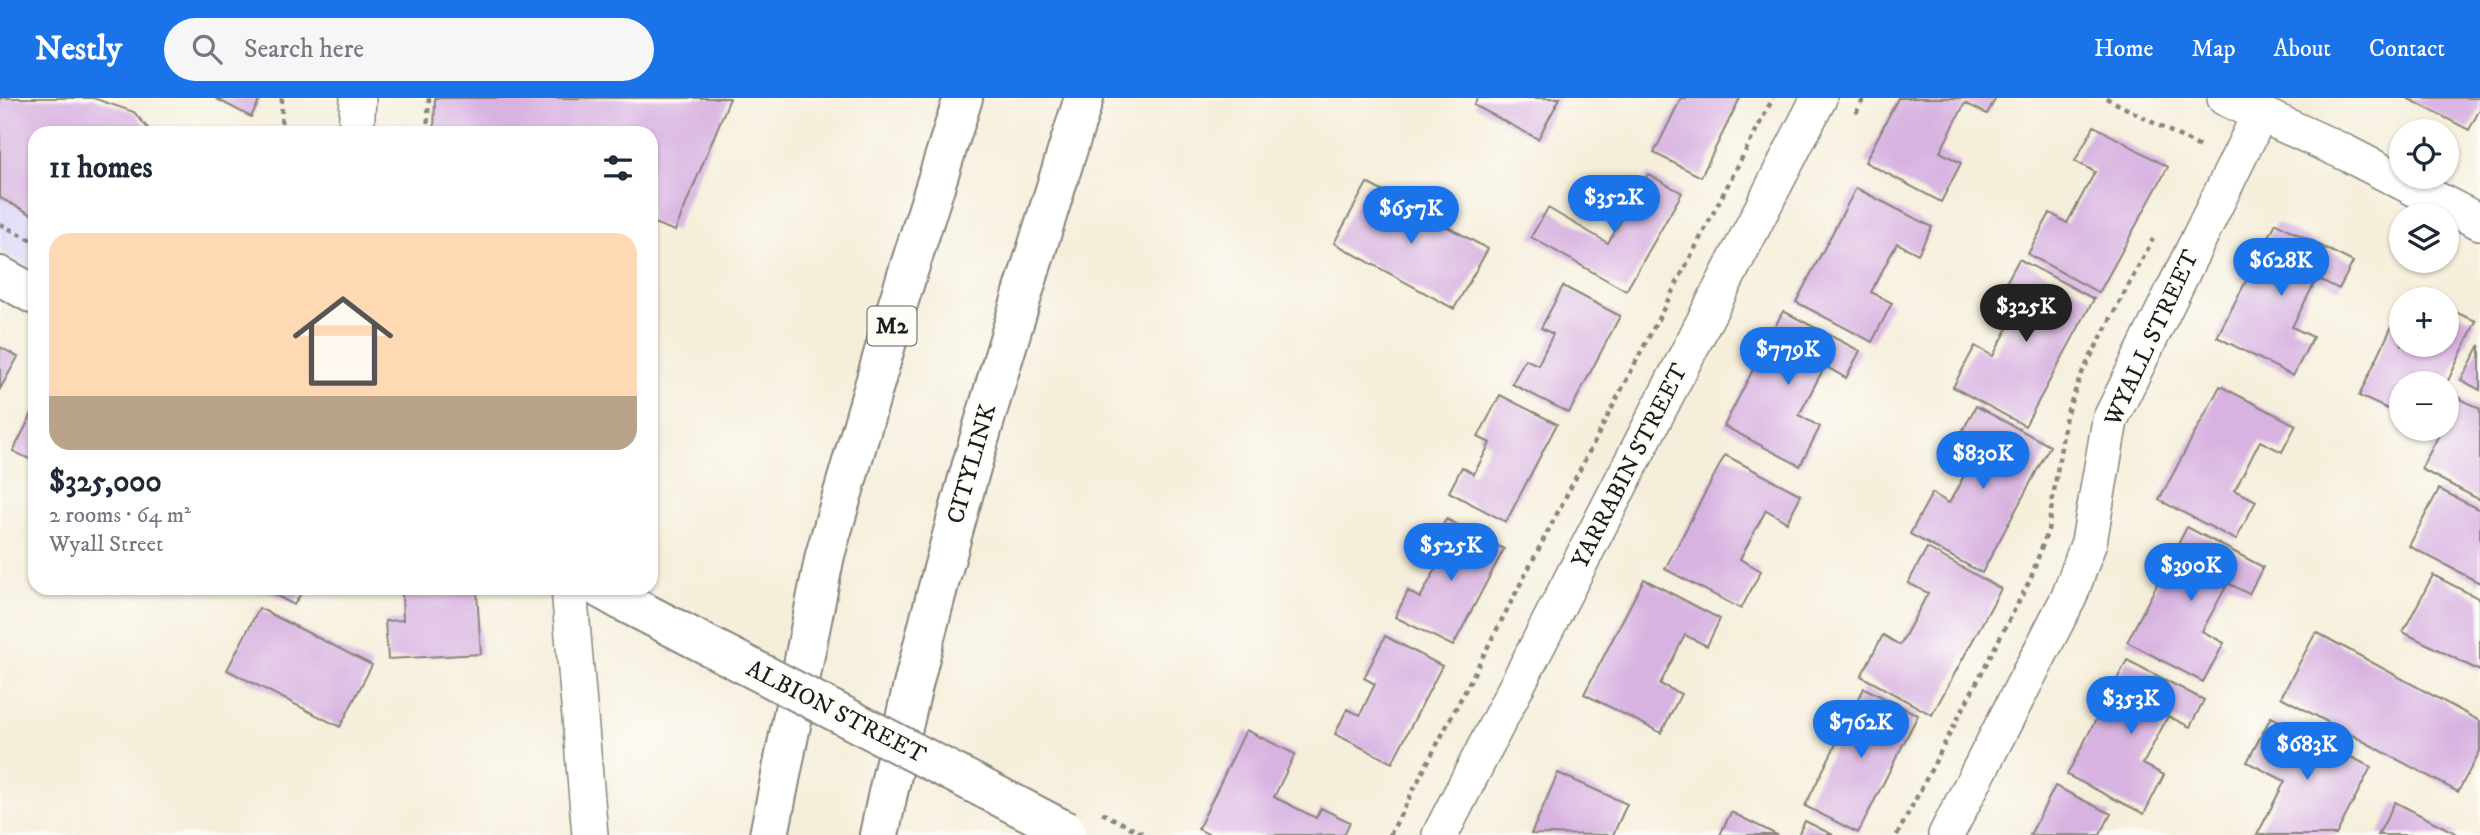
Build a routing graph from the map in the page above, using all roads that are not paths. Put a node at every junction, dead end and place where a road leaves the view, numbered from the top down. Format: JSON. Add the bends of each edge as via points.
{"nodes":[{"id":1,"x":358,"y":98,"type":"edge"},
{"id":2,"x":963,"y":98,"type":"edge"},
{"id":3,"x":1084,"y":98,"type":"edge"},
{"id":4,"x":1819,"y":98,"type":"edge"},
{"id":5,"x":2225,"y":98,"type":"edge"},
{"id":6,"x":2260,"y":114,"type":"junction"},
{"id":7,"x":356,"y":126,"type":"edge"},
{"id":8,"x":2480,"y":222,"type":"edge"},
{"id":9,"x":0,"y":276,"type":"edge"},
{"id":10,"x":28,"y":291,"type":"edge"},
{"id":11,"x":570,"y":595,"type":"edge"},
{"id":12,"x":612,"y":595,"type":"edge"},
{"id":13,"x":1078,"y":825,"type":"edge"},
{"id":14,"x":590,"y":835,"type":"edge"},
{"id":15,"x":769,"y":835,"type":"edge"},
{"id":16,"x":879,"y":835,"type":"edge"},
{"id":17,"x":1440,"y":835,"type":"edge"},
{"id":18,"x":1946,"y":835,"type":"edge"}],
"edges":[{"from":1,"to":7,"type":"street"},
{"from":2,"to":15,"type":"main road","number":"M2","via":[[825,555]]},
{"from":3,"to":16,"type":"main road","name":"CITYLINK","via":[[948,548]]},
{"from":4,"to":17,"type":"street","name":"YARRABIN STREET"},
{"from":5,"to":6,"type":"street"},
{"from":6,"to":8,"type":"street"},
{"from":6,"to":18,"type":"street","name":"WYALL STREET","via":[[2110,419],[2089,542],[2069,597]]},
{"from":9,"to":10,"type":"main road"},
{"from":11,"to":14,"type":"street"},
{"from":12,"to":13,"type":"main road","name":"ALBION STREET","bridge":true}]}
